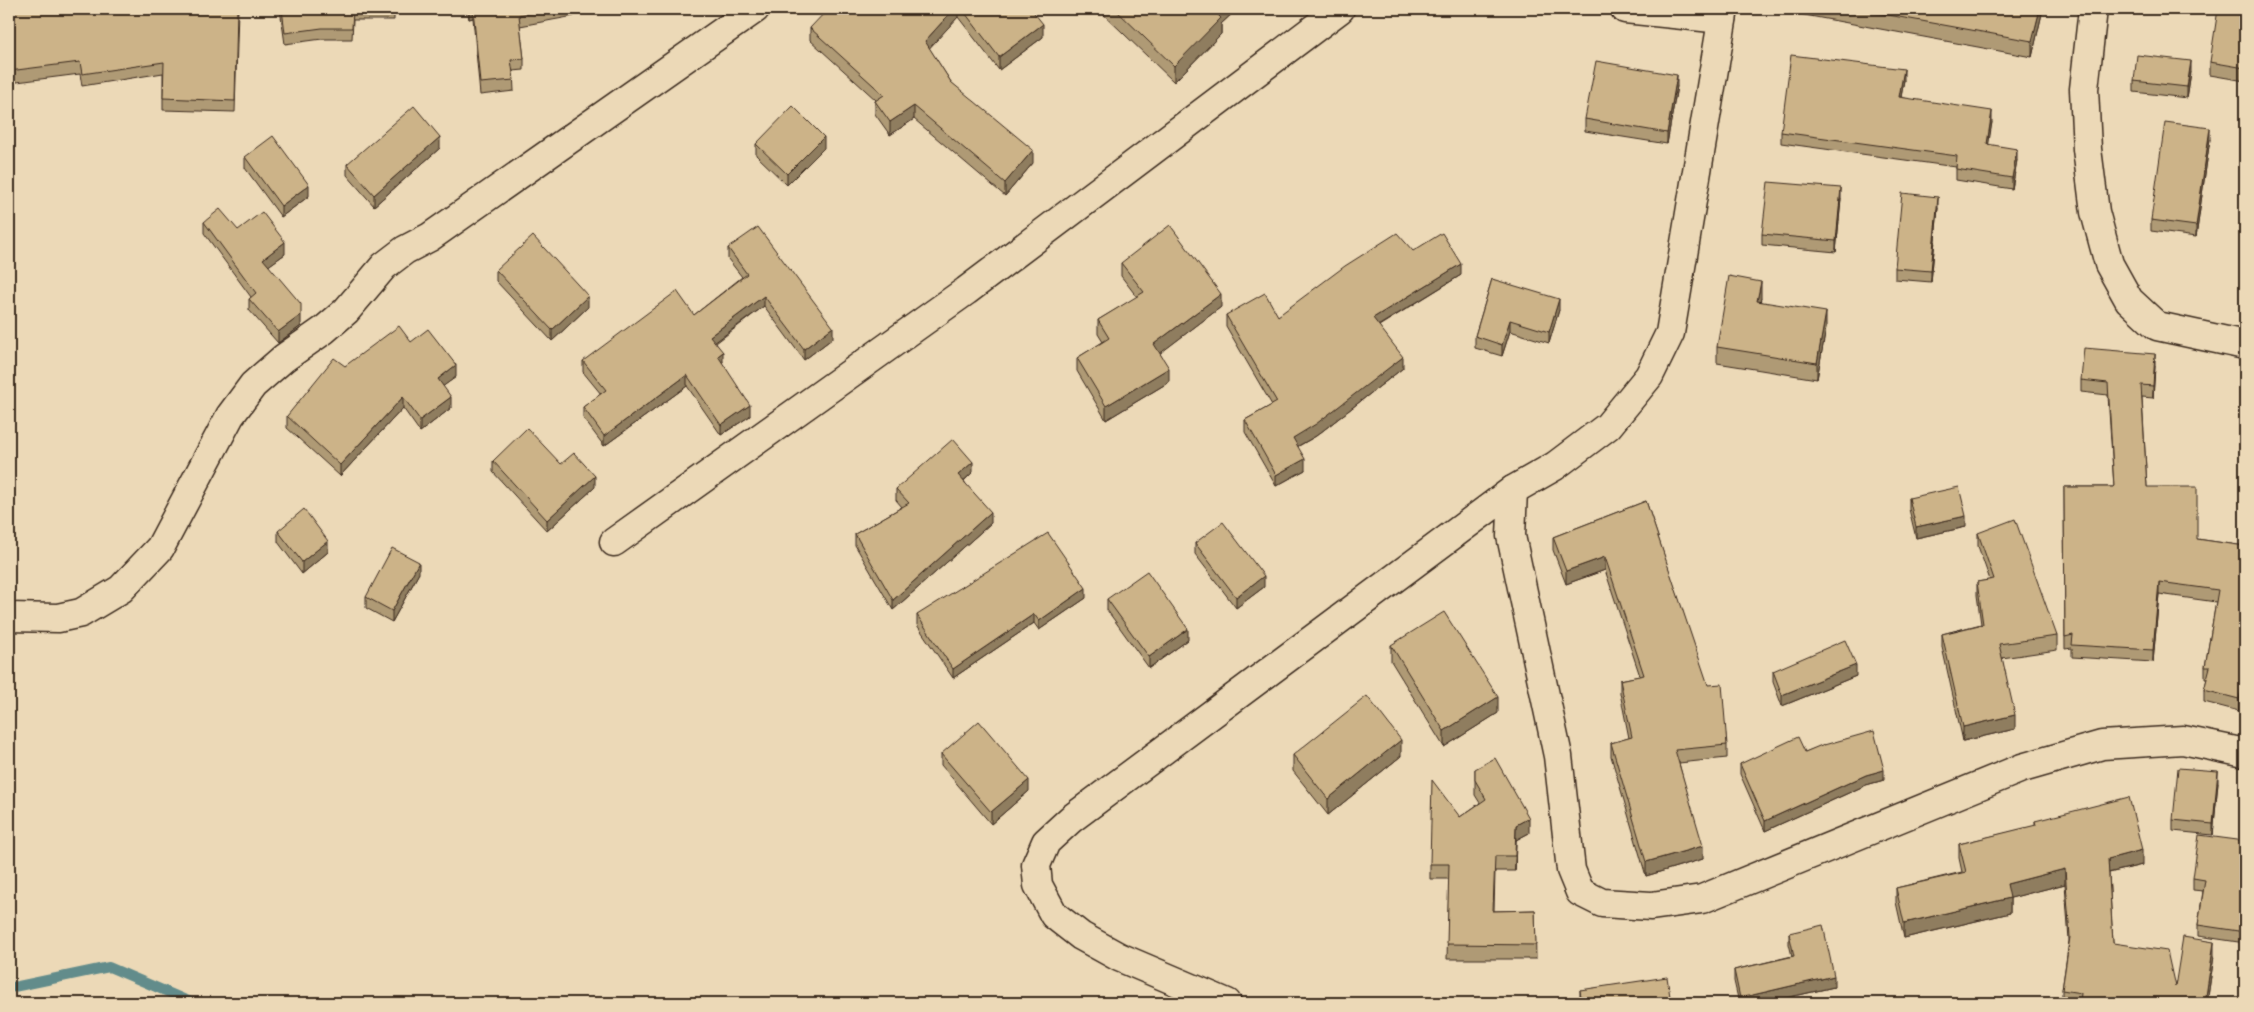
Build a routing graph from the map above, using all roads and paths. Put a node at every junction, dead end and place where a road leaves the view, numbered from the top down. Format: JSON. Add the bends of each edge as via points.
{"nodes":[{"id":1,"x":755,"y":9,"type":"edge"},
{"id":2,"x":1340,"y":9,"type":"edge"},
{"id":3,"x":1625,"y":9,"type":"edge"},
{"id":4,"x":2094,"y":9,"type":"edge"},
{"id":5,"x":1723,"y":14,"type":"edge"},
{"id":6,"x":2245,"y":345,"type":"edge"},
{"id":7,"x":1513,"y":490,"type":"junction"},
{"id":8,"x":614,"y":542,"type":"dead end"},
{"id":9,"x":9,"y":617,"type":"edge"},
{"id":10,"x":2245,"y":753,"type":"edge"},
{"id":11,"x":1227,"y":1003,"type":"edge"}],
"edges":[{"from":1,"to":9,"type":"street","via":[[430,237],[405,250],[384,266],[346,311],[253,385],[230,416],[160,548],[121,589],[81,613],[58,618]]},
{"from":2,"to":8,"type":"street","via":[[966,291]]},
{"from":3,"to":5,"type":"street"},
{"from":4,"to":6,"type":"street","via":[[2084,89],[2087,148],[2095,212],[2109,264],[2129,300],[2157,326]]},
{"from":5,"to":7,"type":"street","via":[[1670,333],[1649,376],[1608,426],[1555,466]]},
{"from":7,"to":10,"type":"street","via":[[1510,536],[1558,756],[1571,870],[1580,892],[1602,902],[1651,906],[1702,899],[2022,768],[2102,745],[2183,740]]},
{"from":7,"to":11,"type":"street","via":[[1071,820],[1046,842],[1036,865],[1038,885],[1054,915],[1081,936],[1120,957]]}]}
